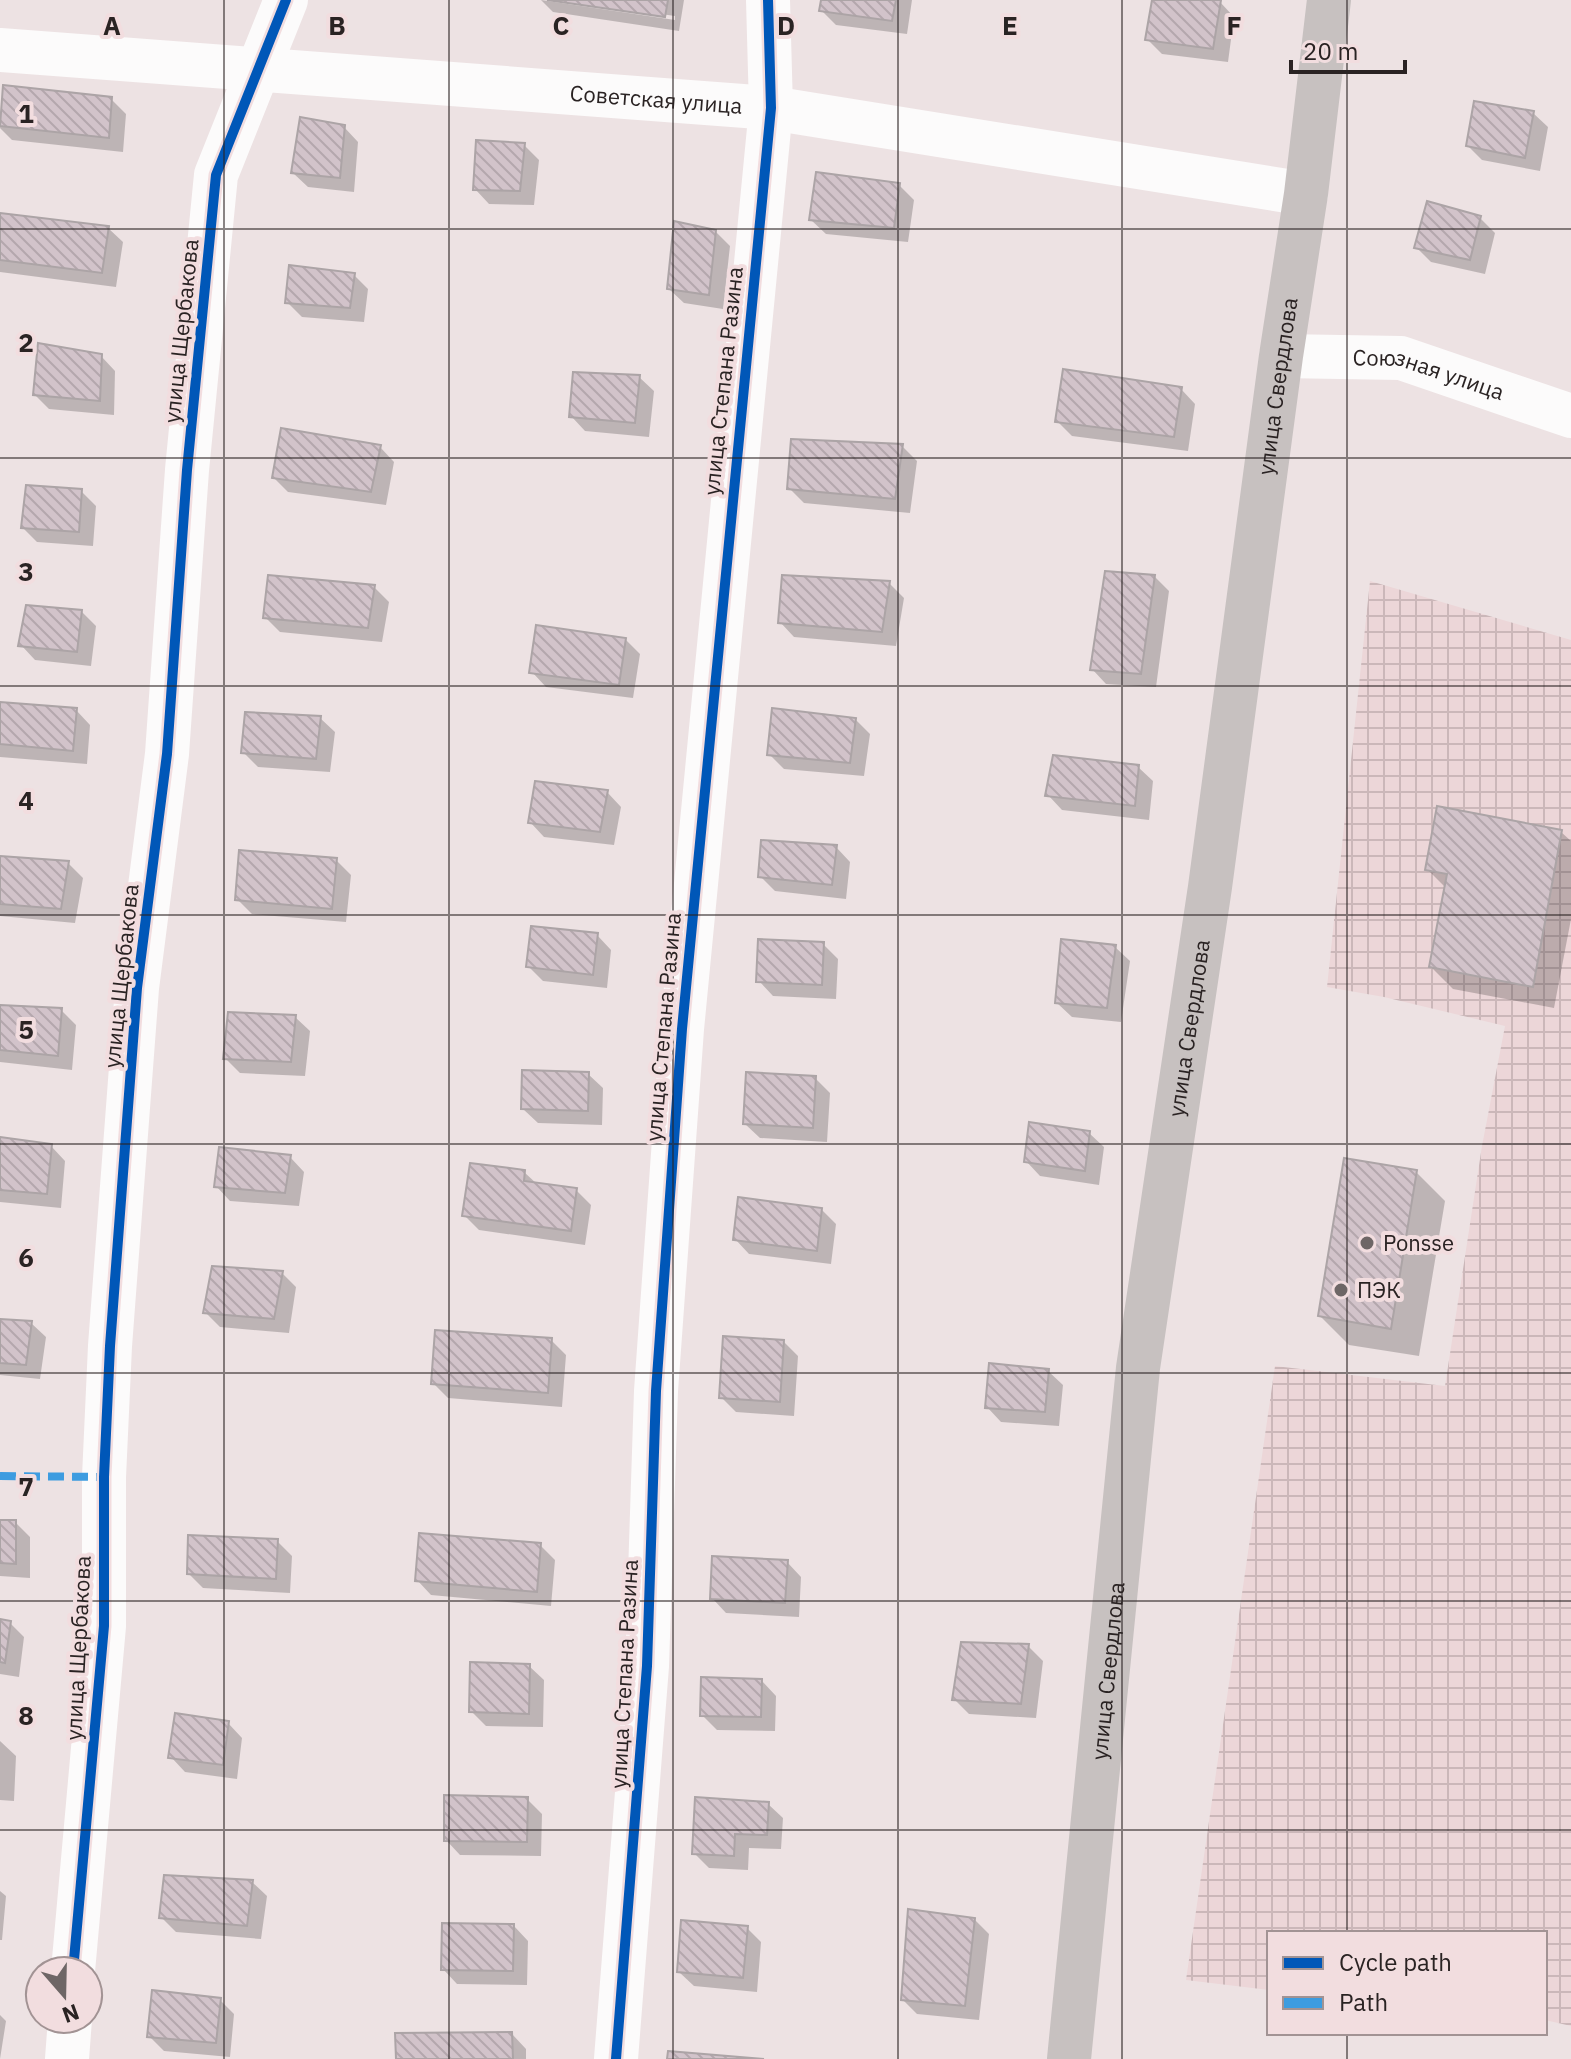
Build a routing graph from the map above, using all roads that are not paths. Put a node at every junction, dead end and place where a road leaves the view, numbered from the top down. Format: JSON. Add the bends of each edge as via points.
{"nodes":[{"id":1,"x":286,"y":0,"type":"edge"},
{"id":2,"x":768,"y":0,"type":"edge"},
{"id":3,"x":1329,"y":0,"type":"edge"},
{"id":4,"x":0,"y":50,"type":"edge"},
{"id":5,"x":259,"y":70,"type":"junction"},
{"id":6,"x":771,"y":108,"type":"junction"},
{"id":7,"x":1306,"y":194,"type":"junction"},
{"id":8,"x":1281,"y":356,"type":"junction"},
{"id":9,"x":1571,"y":416,"type":"edge"},
{"id":10,"x":74,"y":1955,"type":"edge"},
{"id":11,"x":69,"y":2035,"type":"edge"},
{"id":12,"x":67,"y":2059,"type":"edge"},
{"id":13,"x":616,"y":2059,"type":"edge"},
{"id":14,"x":1069,"y":2059,"type":"edge"}],
"edges":[{"from":1,"to":5,"type":"street","name":"улица Щербакова"},
{"from":2,"to":6,"type":"street","name":"улица Степана Разина"},
{"from":3,"to":7,"type":"main road","name":"улица Свердлова"},
{"from":4,"to":5,"type":"street","name":"Советская улица"},
{"from":5,"to":6,"type":"street","name":"Советская улица"},
{"from":5,"to":10,"type":"street","name":"улица Щербакова","via":[[216,175],[167,754],[137,988],[109,1361],[104,1626]]},
{"from":6,"to":7,"type":"street","name":"Советская улица"},
{"from":6,"to":13,"type":"street","name":"улица Степана Разина","via":[[682,1029],[656,1391],[647,1666]]},
{"from":7,"to":8,"type":"main road","name":"улица Свердлова"},
{"from":8,"to":9,"type":"street","name":"Союзная улица","via":[[1401,358]]},
{"from":8,"to":14,"type":"main road","name":"улица Свердлова","via":[[1138,1368]]},
{"from":11,"to":12,"type":"street"}]}
